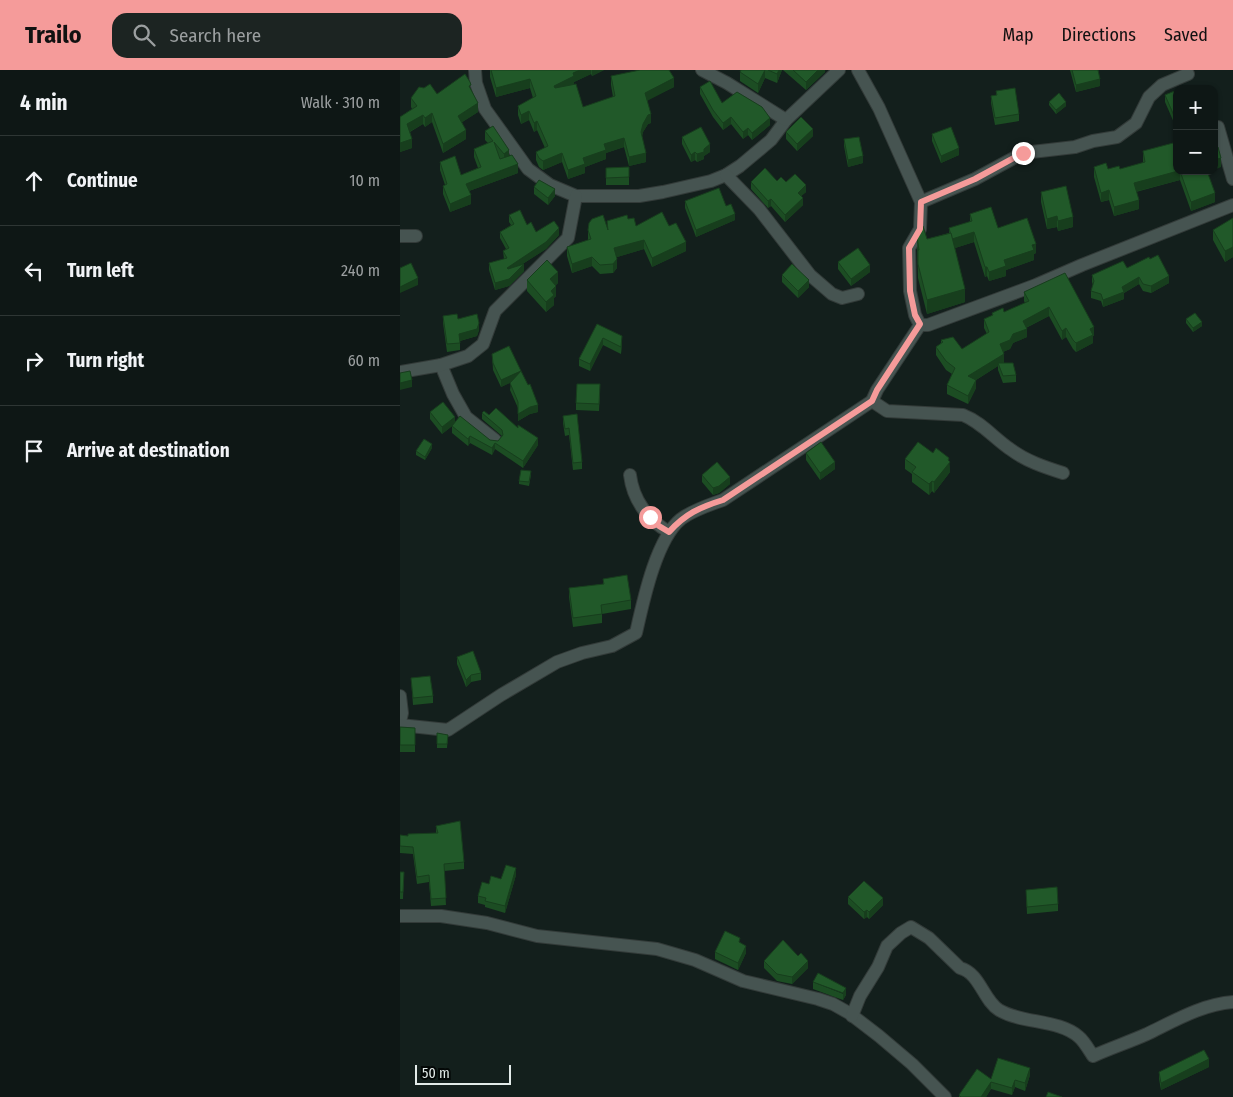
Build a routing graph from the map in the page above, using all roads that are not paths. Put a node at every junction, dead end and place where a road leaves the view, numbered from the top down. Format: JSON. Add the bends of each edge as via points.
{"nodes":[{"id":1,"x":475,"y":70,"type":"edge"},
{"id":2,"x":702,"y":70,"type":"edge"},
{"id":3,"x":839,"y":70,"type":"edge"},
{"id":4,"x":858,"y":70,"type":"edge"},
{"id":5,"x":1188,"y":74,"type":"dead end"},
{"id":6,"x":786,"y":120,"type":"junction"},
{"id":7,"x":1218,"y":127,"type":"dead end"},
{"id":8,"x":726,"y":175,"type":"junction"},
{"id":9,"x":1233,"y":179,"type":"edge"},
{"id":10,"x":576,"y":196,"type":"junction"},
{"id":11,"x":921,"y":202,"type":"junction"},
{"id":12,"x":1233,"y":205,"type":"edge"},
{"id":13,"x":400,"y":236,"type":"edge"},
{"id":14,"x":416,"y":236,"type":"dead end"},
{"id":15,"x":858,"y":294,"type":"dead end"},
{"id":16,"x":920,"y":324,"type":"junction"},
{"id":17,"x":441,"y":365,"type":"junction"},
{"id":18,"x":400,"y":372,"type":"edge"},
{"id":19,"x":872,"y":401,"type":"junction"},
{"id":20,"x":495,"y":440,"type":"edge"},
{"id":21,"x":1063,"y":473,"type":"dead end"},
{"id":22,"x":630,"y":475,"type":"dead end"},
{"id":23,"x":669,"y":532,"type":"junction"},
{"id":24,"x":400,"y":696,"type":"edge"},
{"id":25,"x":400,"y":724,"type":"edge"},
{"id":26,"x":400,"y":916,"type":"edge"},
{"id":27,"x":1233,"y":1002,"type":"edge"},
{"id":28,"x":852,"y":1016,"type":"junction"},
{"id":29,"x":945,"y":1097,"type":"edge"}],
"edges":[{"from":1,"to":10,"type":"street","via":[[485,109],[528,169],[550,185]]},
{"from":2,"to":6,"type":"street"},
{"from":3,"to":6,"type":"street"},
{"from":4,"to":11,"type":"street","via":[[879,108]]},
{"from":5,"to":11,"type":"street","via":[[1162,86],[1149,97],[1136,123],[1117,137],[1075,147],[1023,153],[975,179]]},
{"from":6,"to":8,"type":"street","via":[[771,140]]},
{"from":7,"to":9,"type":"street"},
{"from":8,"to":10,"type":"street","via":[[639,196]]},
{"from":8,"to":15,"type":"street","via":[[758,209],[810,275],[832,294],[842,298]]},
{"from":10,"to":17,"type":"street","via":[[568,238],[495,311],[483,344],[468,356]]},
{"from":11,"to":16,"type":"street","via":[[920,229],[909,248],[910,291]]},
{"from":12,"to":16,"type":"street","via":[[1036,285],[928,324]]},
{"from":13,"to":14,"type":"street"},
{"from":16,"to":19,"type":"street"},
{"from":17,"to":18,"type":"street"},
{"from":17,"to":20,"type":"street","via":[[466,417]]},
{"from":19,"to":21,"type":"street","via":[[887,411],[963,415],[1027,460]]},
{"from":19,"to":23,"type":"street","via":[[723,500],[680,520]]},
{"from":22,"to":23,"type":"street","via":[[638,502],[659,526]]},
{"from":23,"to":25,"type":"street","via":[[644,595],[636,633],[612,646],[557,662],[448,730]]},
{"from":24,"to":25,"type":"street"},
{"from":26,"to":28,"type":"street","via":[[441,916],[538,936],[657,949],[695,960],[750,983],[833,1004]]},
{"from":27,"to":28,"type":"street","via":[[1202,1008],[1093,1056],[1079,1037],[1055,1025],[999,1010],[988,1001],[966,969],[960,968],[929,938],[911,927],[887,946]]},
{"from":28,"to":29,"type":"street","via":[[912,1064]]}]}
